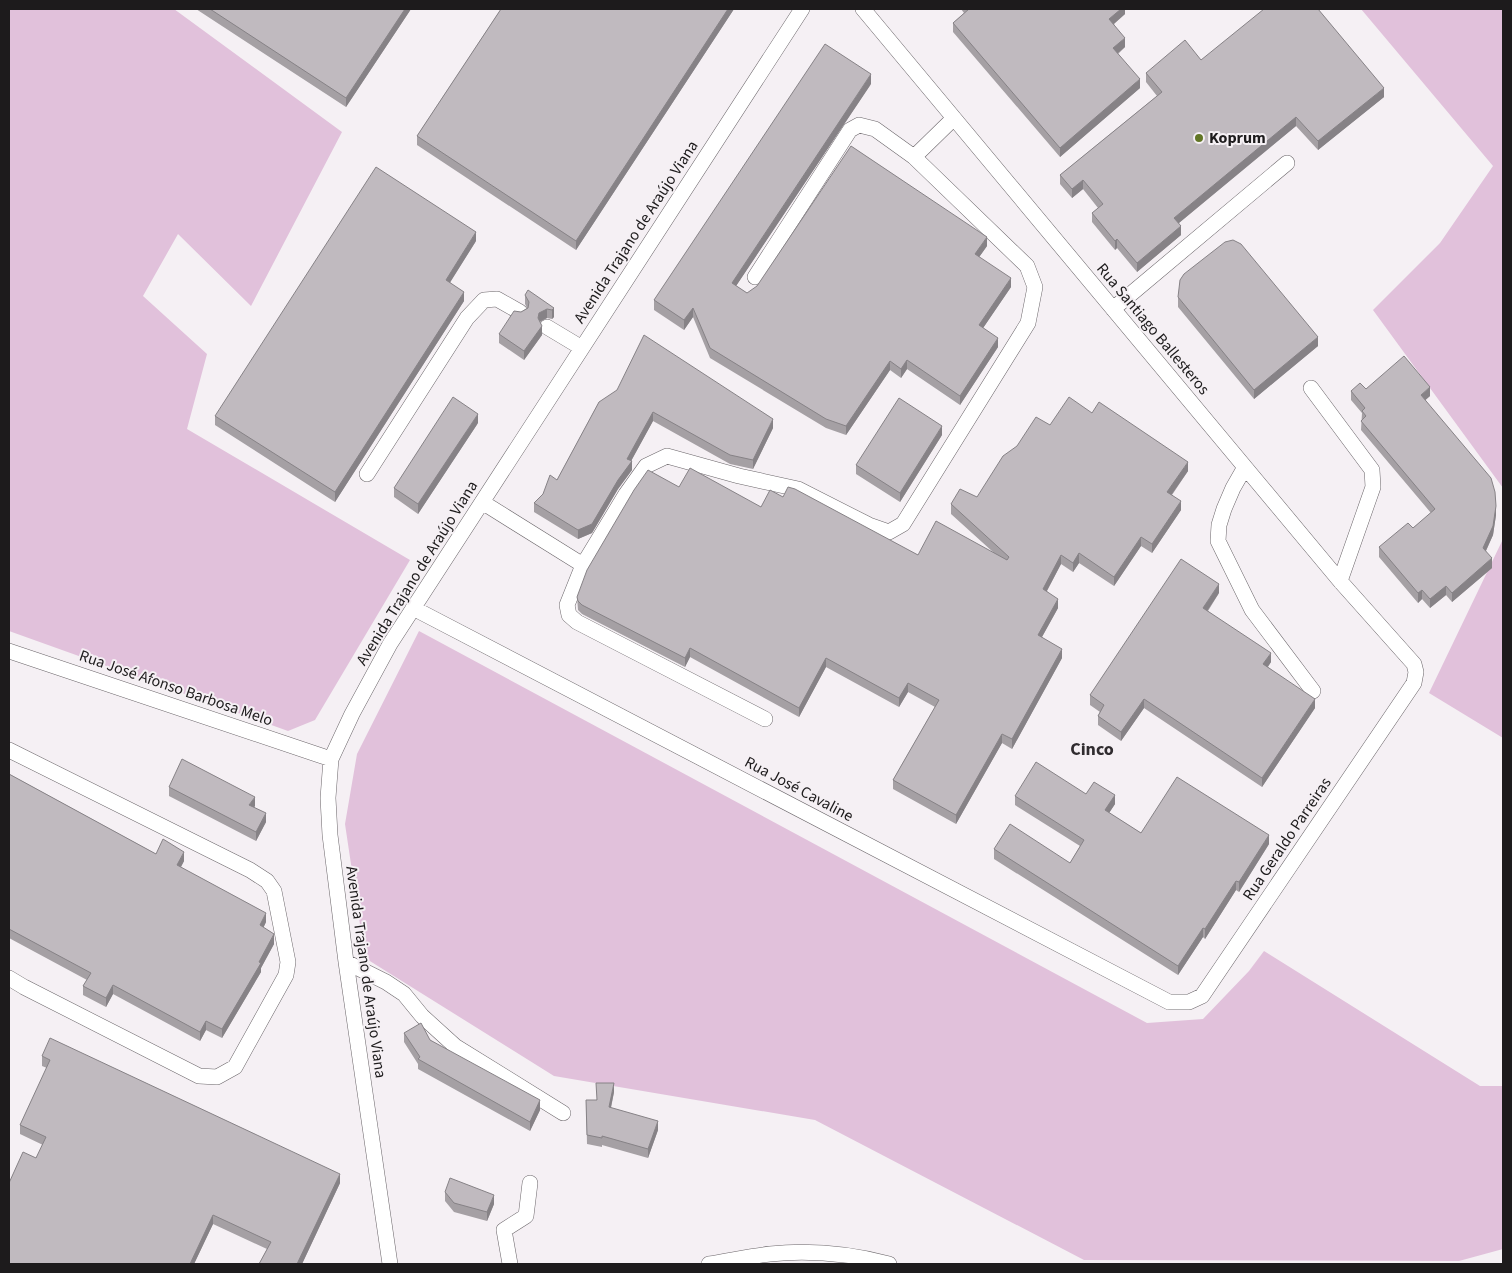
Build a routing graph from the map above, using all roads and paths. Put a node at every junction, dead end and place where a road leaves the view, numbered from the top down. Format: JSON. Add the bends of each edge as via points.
{"nodes":[{"id":1,"x":802,"y":9,"type":"edge"},
{"id":2,"x":863,"y":9,"type":"edge"},
{"id":3,"x":954,"y":118,"type":"junction"},
{"id":4,"x":914,"y":157,"type":"junction"},
{"id":5,"x":1287,"y":163,"type":"dead end"},
{"id":6,"x":755,"y":277,"type":"dead end"},
{"id":7,"x":1113,"y":309,"type":"junction"},
{"id":8,"x":520,"y":312,"type":"edge"},
{"id":9,"x":547,"y":327,"type":"dead end"},
{"id":10,"x":582,"y":348,"type":"junction"},
{"id":11,"x":1311,"y":388,"type":"dead end"},
{"id":12,"x":1245,"y":467,"type":"junction"},
{"id":13,"x":368,"y":474,"type":"dead end"},
{"id":14,"x":482,"y":502,"type":"junction"},
{"id":15,"x":583,"y":565,"type":"junction"},
{"id":16,"x":1340,"y":581,"type":"junction"},
{"id":17,"x":413,"y":608,"type":"junction"},
{"id":18,"x":9,"y":651,"type":"edge"},
{"id":19,"x":1416,"y":672,"type":"joint"},
{"id":20,"x":1314,"y":691,"type":"dead end"},
{"id":21,"x":765,"y":719,"type":"dead end"},
{"id":22,"x":9,"y":750,"type":"edge"},
{"id":23,"x":331,"y":759,"type":"junction"},
{"id":24,"x":346,"y":962,"type":"junction"},
{"id":25,"x":9,"y":978,"type":"edge"},
{"id":26,"x":1168,"y":1002,"type":"joint"},
{"id":27,"x":563,"y":1113,"type":"dead end"},
{"id":28,"x":530,"y":1183,"type":"dead end"},
{"id":29,"x":390,"y":1264,"type":"edge"},
{"id":30,"x":510,"y":1264,"type":"edge"},
{"id":31,"x":710,"y":1264,"type":"edge"},
{"id":32,"x":889,"y":1264,"type":"edge"}],
"edges":[{"from":1,"to":10,"type":"street","name":"Avenida Trajano de Araújo Viana"},
{"from":2,"to":3,"type":"street","name":"Rua Santiago Ballesteros"},
{"from":3,"to":4,"type":"street"},
{"from":3,"to":7,"type":"street","name":"Rua Santiago Ballesteros"},
{"from":4,"to":6,"type":"street","via":[[875,129],[859,126],[850,130]]},
{"from":4,"to":15,"type":"street","via":[[1026,266],[1036,287],[1028,323],[903,524],[889,532],[798,489],[667,456],[646,466]]},
{"from":5,"to":7,"type":"street"},
{"from":7,"to":12,"type":"street","name":"Rua Santiago Ballesteros"},
{"from":8,"to":13,"type":"street","via":[[497,299],[484,300],[466,318]]},
{"from":9,"to":10,"type":"street"},
{"from":10,"to":14,"type":"street","name":"Avenida Trajano de Araújo Viana"},
{"from":11,"to":16,"type":"street","via":[[1372,470],[1374,487]]},
{"from":12,"to":16,"type":"street","name":"Rua Santiago Ballesteros"},
{"from":12,"to":20,"type":"street","via":[[1224,509],[1218,541],[1252,610]]},
{"from":14,"to":15,"type":"street"},
{"from":14,"to":17,"type":"street","name":"Avenida Trajano de Araújo Viana"},
{"from":15,"to":21,"type":"street","via":[[567,604],[569,615],[576,622]]},
{"from":16,"to":19,"type":"street","name":"Rua Santiago Ballesteros","via":[[1414,664]]},
{"from":17,"to":23,"type":"street","name":"Avenida Trajano de Araújo Viana","via":[[390,644]]},
{"from":17,"to":26,"type":"street","name":"Rua José Cavaline"},
{"from":18,"to":23,"type":"street","name":"Rua José Afonso Barbosa Melo"},
{"from":19,"to":26,"type":"street","name":"Rua Geraldo Parreiras","via":[[1414,683],[1202,996],[1189,1002]]},
{"from":22,"to":25,"type":"street","via":[[268,881],[274,891],[288,962],[286,975],[235,1067],[217,1077],[199,1076]]},
{"from":23,"to":24,"type":"street","name":"Avenida Trajano de Araújo Viana","via":[[330,835]]},
{"from":24,"to":27,"type":"street","via":[[404,994],[422,1016],[455,1046]]},
{"from":24,"to":29,"type":"street","name":"Avenida Trajano de Araújo Viana"},
{"from":28,"to":30,"type":"street","via":[[526,1216],[504,1230]]},
{"from":31,"to":32,"type":"street","via":[[771,1254],[820,1253]]}]}
